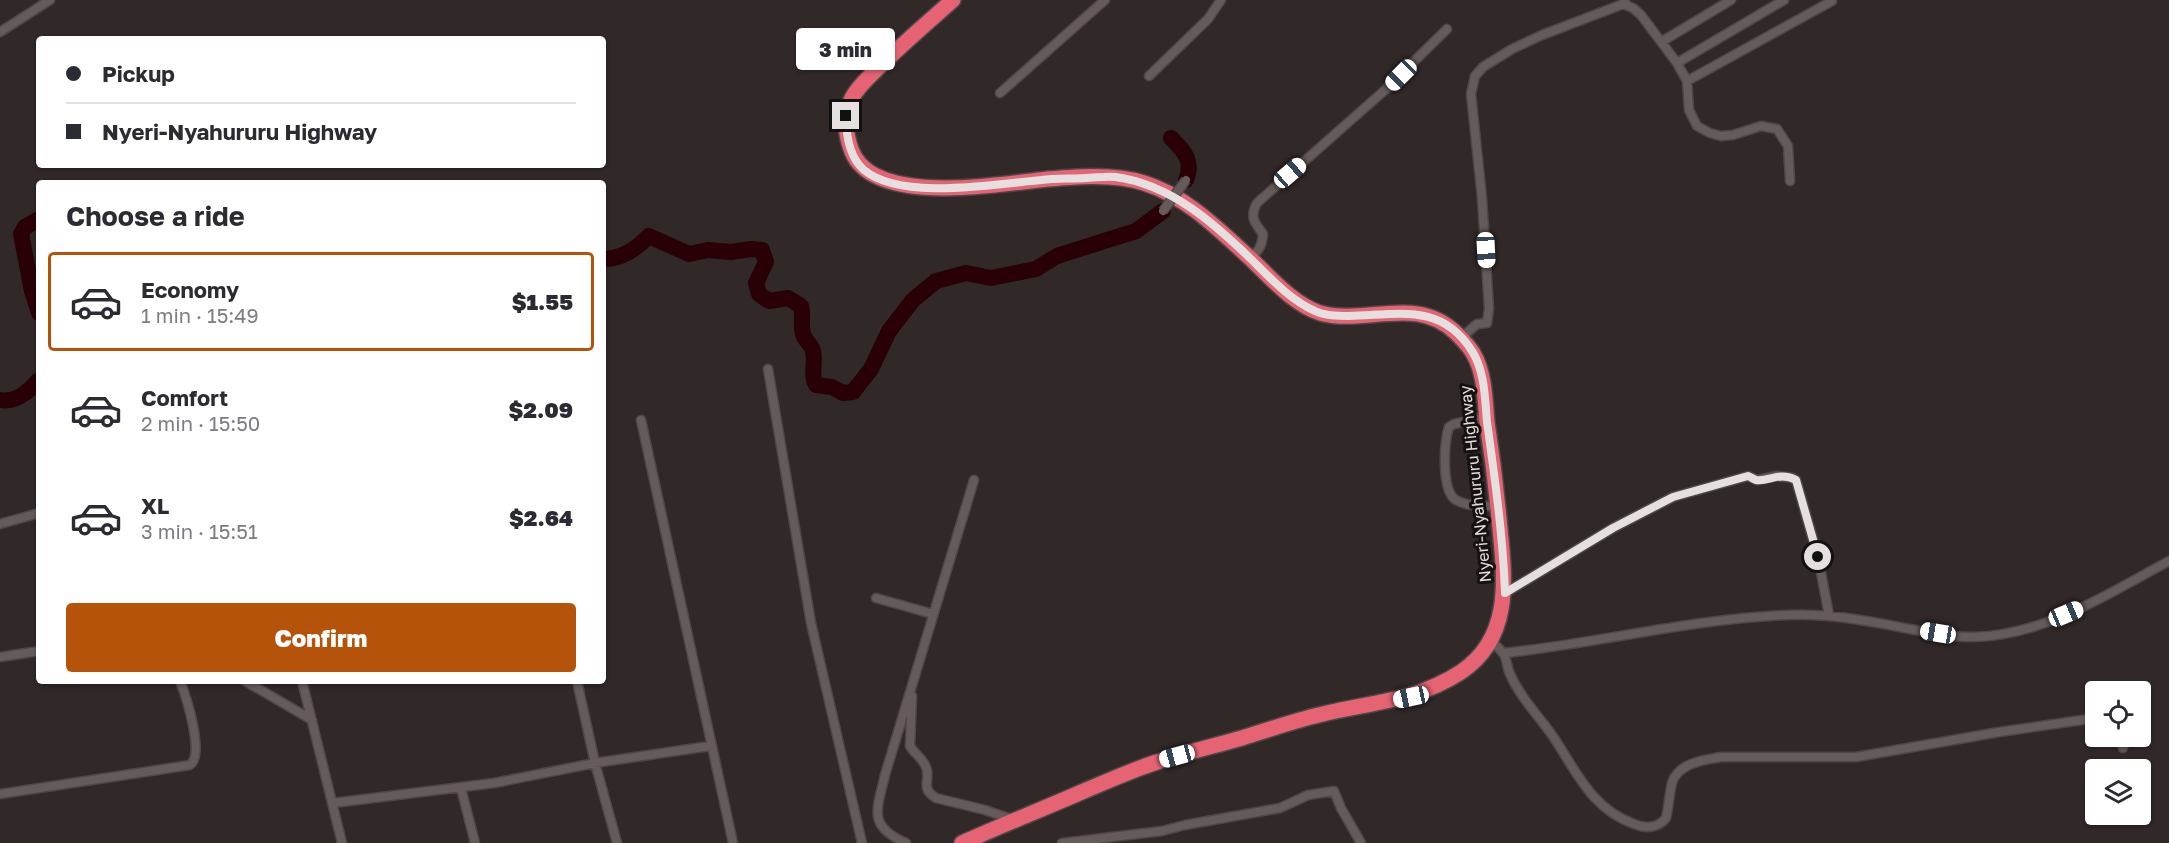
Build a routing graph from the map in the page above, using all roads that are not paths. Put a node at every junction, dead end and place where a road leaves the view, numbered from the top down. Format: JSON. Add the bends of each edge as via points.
{"nodes":[{"id":1,"x":50,"y":0,"type":"edge"},
{"id":2,"x":953,"y":0,"type":"edge"},
{"id":3,"x":1105,"y":0,"type":"edge"},
{"id":4,"x":1221,"y":0,"type":"edge"},
{"id":5,"x":1731,"y":0,"type":"edge"},
{"id":6,"x":1784,"y":0,"type":"edge"},
{"id":7,"x":1832,"y":1,"type":"edge"},
{"id":8,"x":1624,"y":2,"type":"edge"},
{"id":9,"x":1447,"y":29,"type":"dead end"},
{"id":10,"x":0,"y":32,"type":"edge"},
{"id":11,"x":1661,"y":42,"type":"junction"},
{"id":12,"x":1677,"y":63,"type":"junction"},
{"id":13,"x":1149,"y":76,"type":"dead end"},
{"id":14,"x":1687,"y":81,"type":"junction"},
{"id":15,"x":1000,"y":93,"type":"dead end"},
{"id":16,"x":1185,"y":180,"type":"dead end"},
{"id":17,"x":1790,"y":181,"type":"dead end"},
{"id":18,"x":1163,"y":211,"type":"dead end"},
{"id":19,"x":1250,"y":258,"type":"junction"},
{"id":20,"x":1461,"y":338,"type":"junction"},
{"id":21,"x":768,"y":369,"type":"dead end"},
{"id":22,"x":1487,"y":417,"type":"junction"},
{"id":23,"x":641,"y":420,"type":"dead end"},
{"id":24,"x":974,"y":480,"type":"dead end"},
{"id":25,"x":1498,"y":506,"type":"junction"},
{"id":26,"x":36,"y":514,"type":"edge"},
{"id":27,"x":0,"y":524,"type":"edge"},
{"id":28,"x":2169,"y":561,"type":"edge"},
{"id":29,"x":1505,"y":593,"type":"junction"},
{"id":30,"x":876,"y":598,"type":"dead end"},
{"id":31,"x":933,"y":614,"type":"junction"},
{"id":32,"x":1829,"y":615,"type":"junction"},
{"id":33,"x":1491,"y":639,"type":"junction"},
{"id":34,"x":36,"y":651,"type":"edge"},
{"id":35,"x":1504,"y":653,"type":"junction"},
{"id":36,"x":0,"y":657,"type":"edge"},
{"id":37,"x":913,"y":680,"type":"junction"},
{"id":38,"x":181,"y":684,"type":"edge"},
{"id":39,"x":250,"y":684,"type":"edge"},
{"id":40,"x":303,"y":684,"type":"edge"},
{"id":41,"x":578,"y":684,"type":"edge"},
{"id":42,"x":312,"y":720,"type":"junction"},
{"id":43,"x":2085,"y":720,"type":"edge"},
{"id":44,"x":710,"y":746,"type":"junction"},
{"id":45,"x":596,"y":763,"type":"junction"},
{"id":46,"x":461,"y":788,"type":"junction"},
{"id":47,"x":0,"y":794,"type":"edge"},
{"id":48,"x":333,"y":803,"type":"junction"},
{"id":49,"x":1015,"y":820,"type":"junction"},
{"id":50,"x":970,"y":841,"type":"edge"},
{"id":51,"x":342,"y":843,"type":"edge"},
{"id":52,"x":475,"y":843,"type":"edge"},
{"id":53,"x":617,"y":843,"type":"edge"},
{"id":54,"x":733,"y":843,"type":"edge"},
{"id":55,"x":862,"y":843,"type":"edge"},
{"id":56,"x":906,"y":843,"type":"edge"},
{"id":57,"x":1062,"y":843,"type":"edge"},
{"id":58,"x":1361,"y":843,"type":"edge"}],
"edges":[{"from":1,"to":10,"type":"street"},
{"from":2,"to":19,"type":"highway","name":"Nyeri-Nyahururu Highway","via":[[884,62],[852,98],[846,132],[855,160],[863,169],[884,180],[934,189],[1112,177],[1138,181],[1185,203]]},
{"from":3,"to":15,"type":"street"},
{"from":4,"to":13,"type":"street","via":[[1208,20]]},
{"from":5,"to":11,"type":"street"},
{"from":6,"to":12,"type":"street"},
{"from":7,"to":14,"type":"street"},
{"from":8,"to":11,"type":"street","via":[[1637,11]]},
{"from":8,"to":20,"type":"street","via":[[1512,49],[1475,76],[1471,94],[1489,309],[1487,323],[1477,324]]},
{"from":9,"to":19,"type":"street","via":[[1385,90],[1257,203],[1253,220],[1263,234],[1263,242]]},
{"from":11,"to":12,"type":"street"},
{"from":12,"to":14,"type":"street"},
{"from":14,"to":17,"type":"street","via":[[1689,110],[1697,126],[1710,133],[1732,135],[1761,126],[1777,129],[1788,146]]},
{"from":16,"to":18,"type":"street","bridge":true},
{"from":19,"to":20,"type":"highway","name":"Nyeri-Nyahururu Highway","via":[[1290,295],[1316,312],[1341,316],[1398,312],[1420,315],[1439,320]]},
{"from":20,"to":22,"type":"highway","name":"Nyeri-Nyahururu Highway","via":[[1473,352],[1481,376]]},
{"from":21,"to":55,"type":"street","via":[[812,623]]},
{"from":22,"to":25,"type":"highway","name":"Nyeri-Nyahururu Highway"},
{"from":22,"to":25,"type":"street","via":[[1449,427],[1447,480],[1454,499],[1477,506]]},
{"from":23,"to":44,"type":"street"},
{"from":24,"to":31,"type":"street"},
{"from":25,"to":29,"type":"highway","name":"Nyeri-Nyahururu Highway"},
{"from":26,"to":27,"type":"street"},
{"from":28,"to":32,"type":"street","via":[[2070,612],[2029,628],[1994,634],[1956,636]]},
{"from":29,"to":32,"type":"street","via":[[1673,497],[1748,476],[1757,480],[1777,476],[1796,480],[1818,557]]},
{"from":29,"to":33,"type":"highway","name":"Nyeri-Nyahururu Highway"},
{"from":30,"to":31,"type":"street"},
{"from":31,"to":37,"type":"street"},
{"from":32,"to":35,"type":"street","via":[[1788,614],[1705,622]]},
{"from":33,"to":35,"type":"street"},
{"from":33,"to":49,"type":"highway","name":"Nyeri-Nyahururu Highway","via":[[1464,670],[1411,697],[1327,713],[1155,762]]},
{"from":34,"to":36,"type":"street"},
{"from":35,"to":43,"type":"street","via":[[1509,673],[1576,777],[1613,814],[1640,827],[1652,827],[1663,821],[1674,778],[1686,766],[1705,759],[1856,757]]},
{"from":37,"to":49,"type":"street","via":[[910,746],[925,763],[929,794]]},
{"from":37,"to":56,"type":"street","via":[[877,815],[882,829]]},
{"from":38,"to":47,"type":"street","via":[[196,750],[190,765]]},
{"from":39,"to":42,"type":"street"},
{"from":40,"to":42,"type":"street"},
{"from":41,"to":45,"type":"street"},
{"from":42,"to":48,"type":"street"},
{"from":44,"to":45,"type":"street"},
{"from":44,"to":54,"type":"street"},
{"from":45,"to":46,"type":"street"},
{"from":45,"to":53,"type":"street"},
{"from":46,"to":48,"type":"street"},
{"from":46,"to":52,"type":"street"},
{"from":48,"to":51,"type":"street"},
{"from":49,"to":50,"type":"highway","name":"Nyeri-Nyahururu Highway"},
{"from":57,"to":58,"type":"street","via":[[1162,831],[1280,808],[1308,795],[1334,791]]}]}
